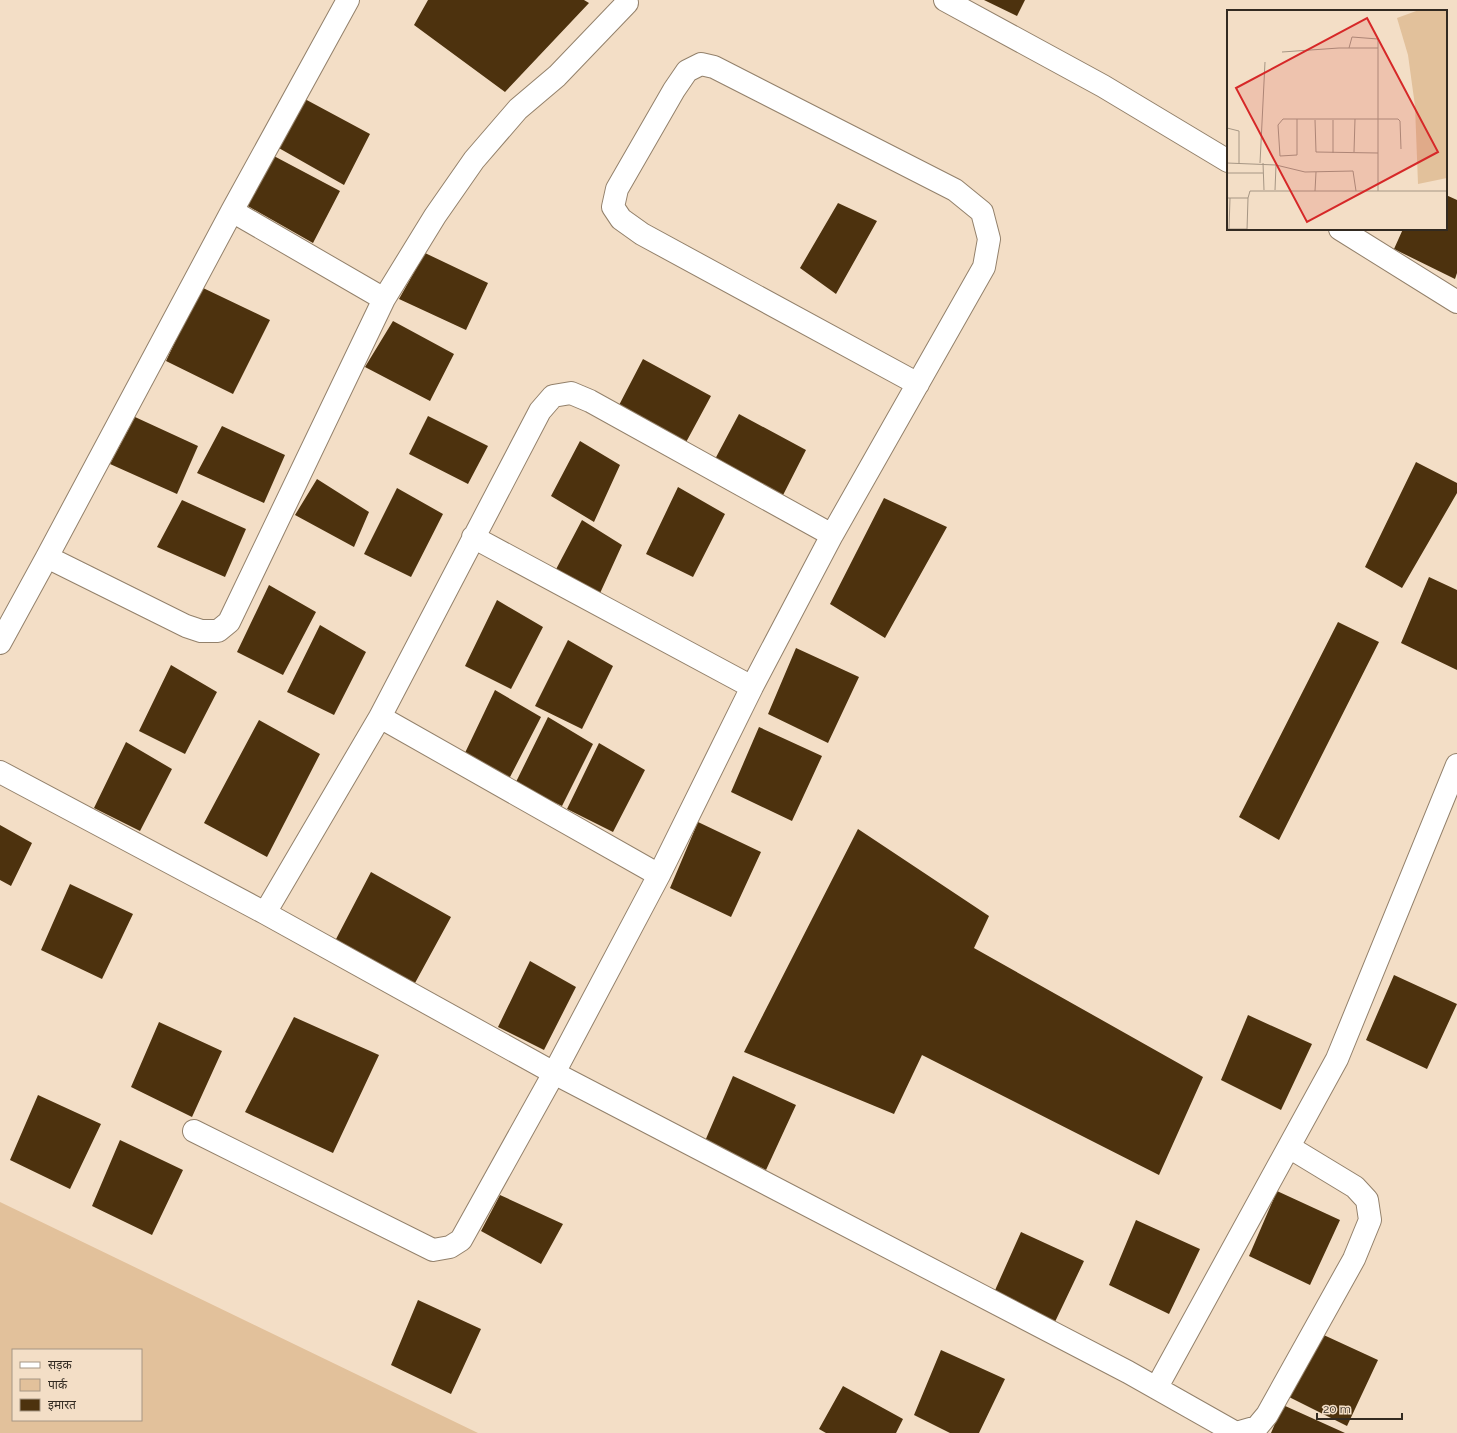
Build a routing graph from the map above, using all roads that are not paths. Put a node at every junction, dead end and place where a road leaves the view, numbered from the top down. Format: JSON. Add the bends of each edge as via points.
{"nodes":[{"id":1,"x":348,"y":0,"type":"edge"},
{"id":2,"x":945,"y":0,"type":"edge"},
{"id":3,"x":626,"y":1,"type":"edge"},
{"id":4,"x":1227,"y":161,"type":"edge"},
{"id":5,"x":232,"y":211,"type":"junction"},
{"id":6,"x":1342,"y":230,"type":"edge"},
{"id":7,"x":384,"y":299,"type":"junction"},
{"id":8,"x":1457,"y":302,"type":"edge"},
{"id":9,"x":918,"y":384,"type":"junction"},
{"id":10,"x":832,"y":535,"type":"junction"},
{"id":11,"x":473,"y":537,"type":"junction"},
{"id":12,"x":47,"y":557,"type":"junction"},
{"id":13,"x":0,"y":642,"type":"edge"},
{"id":14,"x":752,"y":687,"type":"junction"},
{"id":15,"x":380,"y":717,"type":"junction"},
{"id":16,"x":1457,"y":764,"type":"edge"},
{"id":17,"x":0,"y":772,"type":"edge"},
{"id":18,"x":660,"y":875,"type":"junction"},
{"id":19,"x":265,"y":913,"type":"junction"},
{"id":20,"x":554,"y":1073,"type":"junction"},
{"id":21,"x":194,"y":1131,"type":"dead end"},
{"id":22,"x":1289,"y":1147,"type":"junction"},
{"id":23,"x":1157,"y":1387,"type":"junction"}],
"edges":[{"from":1,"to":5,"type":"street"},
{"from":2,"to":4,"type":"street","via":[[1103,86]]},
{"from":3,"to":7,"type":"street","via":[[557,76],[518,109],[474,160],[435,216]]},
{"from":5,"to":7,"type":"street"},
{"from":5,"to":12,"type":"street"},
{"from":6,"to":8,"type":"street"},
{"from":7,"to":12,"type":"street","via":[[234,612],[229,622],[218,631],[186,626]]},
{"from":9,"to":9,"type":"street","via":[[984,267],[989,239],[982,212],[955,190],[714,67],[700,64],[687,71],[617,190],[613,207],[621,219],[642,234]]},
{"from":9,"to":10,"type":"street"},
{"from":10,"to":11,"type":"street","via":[[590,401],[571,393],[553,396],[540,411]]},
{"from":10,"to":14,"type":"street"},
{"from":11,"to":14,"type":"street"},
{"from":11,"to":15,"type":"street"},
{"from":12,"to":13,"type":"street"},
{"from":14,"to":18,"type":"street"},
{"from":15,"to":18,"type":"street"},
{"from":15,"to":19,"type":"street"},
{"from":16,"to":22,"type":"street","via":[[1337,1059]]},
{"from":17,"to":19,"type":"street"},
{"from":18,"to":20,"type":"street"},
{"from":19,"to":20,"type":"street"},
{"from":20,"to":21,"type":"street","via":[[462,1240],[450,1247],[433,1250]]},
{"from":20,"to":23,"type":"street"},
{"from":22,"to":23,"type":"street"},
{"from":22,"to":23,"type":"street","via":[[1354,1187],[1367,1200],[1370,1220],[1354,1259],[1267,1415],[1257,1427],[1236,1433]]}]}
